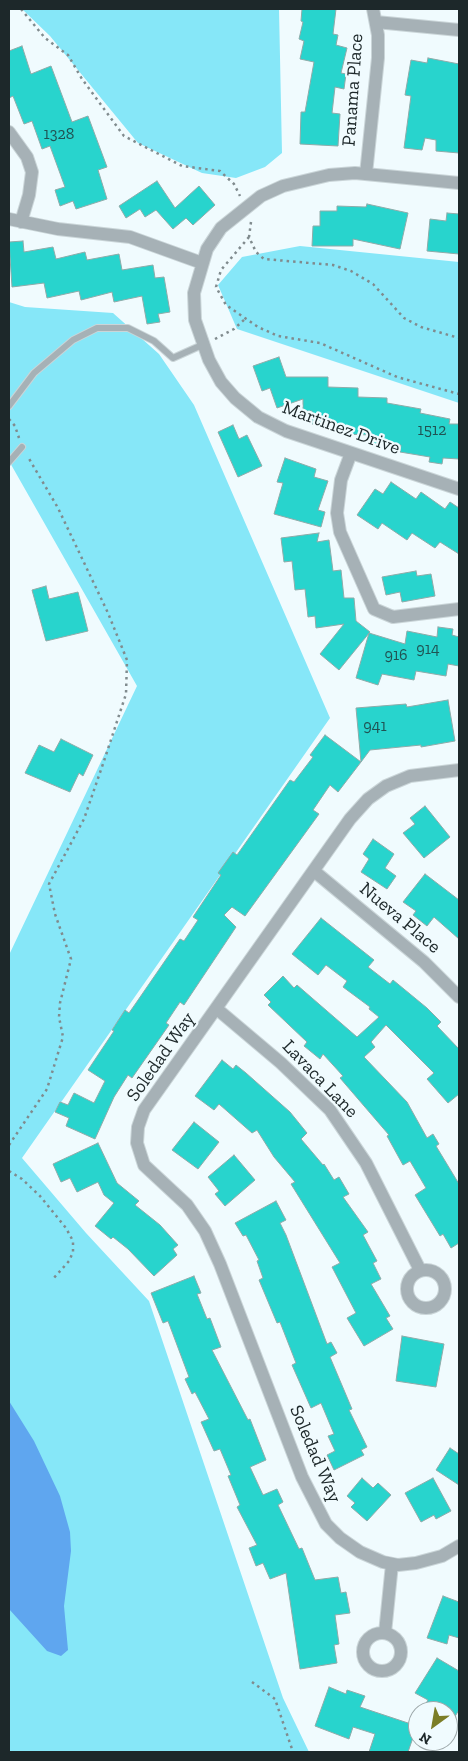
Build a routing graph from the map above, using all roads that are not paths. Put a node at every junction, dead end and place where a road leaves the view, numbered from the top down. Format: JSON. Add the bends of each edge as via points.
{"nodes":[{"id":1,"x":373,"y":9,"type":"edge"},
{"id":2,"x":376,"y":22,"type":"junction"},
{"id":3,"x":459,"y":30,"type":"edge"},
{"id":4,"x":9,"y":132,"type":"edge"},
{"id":5,"x":366,"y":174,"type":"junction"},
{"id":6,"x":459,"y":183,"type":"edge"},
{"id":7,"x":9,"y":219,"type":"edge"},
{"id":8,"x":22,"y":222,"type":"junction"},
{"id":9,"x":202,"y":263,"type":"junction"},
{"id":10,"x":202,"y":345,"type":"junction"},
{"id":11,"x":9,"y":406,"type":"edge"},
{"id":12,"x":22,"y":447,"type":"road end"},
{"id":13,"x":351,"y":453,"type":"junction"},
{"id":14,"x":9,"y":462,"type":"edge"},
{"id":15,"x":459,"y":489,"type":"edge"},
{"id":16,"x":459,"y":609,"type":"edge"},
{"id":17,"x":459,"y":770,"type":"edge"},
{"id":18,"x":314,"y":871,"type":"junction"},
{"id":19,"x":459,"y":997,"type":"edge"},
{"id":20,"x":216,"y":1009,"type":"junction"},
{"id":21,"x":420,"y":1270,"type":"dead end"},
{"id":22,"x":459,"y":1546,"type":"edge"},
{"id":23,"x":392,"y":1564,"type":"junction"},
{"id":24,"x":385,"y":1633,"type":"dead end"}],
"edges":[{"from":1,"to":2,"type":"street","name":"Panama Place"},
{"from":2,"to":3,"type":"street"},
{"from":2,"to":5,"type":"street","name":"Panama Place","via":[[378,58]]},
{"from":4,"to":8,"type":"street","via":[[27,157],[32,172]]},
{"from":5,"to":6,"type":"street","name":"Martinez Drive"},
{"from":5,"to":9,"type":"street","name":"Martinez Drive","via":[[329,174],[268,193],[221,228]]},
{"from":7,"to":8,"type":"street"},
{"from":8,"to":9,"type":"street","via":[[130,237]]},
{"from":9,"to":10,"type":"street","name":"Martinez Drive","via":[[194,292],[195,320]]},
{"from":10,"to":11,"type":"lane","via":[[173,358],[154,341],[128,328],[97,328],[73,340],[34,373]]},
{"from":10,"to":13,"type":"street","name":"Martinez Drive","via":[[221,382],[234,398],[258,417],[286,431]]},
{"from":12,"to":14,"type":"lane"},
{"from":13,"to":15,"type":"street","name":"Martinez Drive"},
{"from":13,"to":16,"type":"street","via":[[338,493],[340,532],[374,609],[393,617]]},
{"from":17,"to":18,"type":"street","name":"Soledad Way","via":[[410,776],[386,786],[350,819]]},
{"from":18,"to":19,"type":"street","name":"Nueva Place","via":[[424,962]]},
{"from":18,"to":20,"type":"street","name":"Soledad Way"},
{"from":20,"to":21,"type":"street","name":"Lavaca Lane","via":[[282,1063],[330,1110],[366,1163]]},
{"from":20,"to":23,"type":"street","name":"Soledad Way","via":[[144,1110],[137,1143],[144,1165],[187,1205],[205,1231],[280,1423],[326,1524],[360,1552]]},
{"from":22,"to":23,"type":"street","name":"Soledad Way","via":[[442,1556],[416,1563]]},
{"from":23,"to":24,"type":"street"}]}
